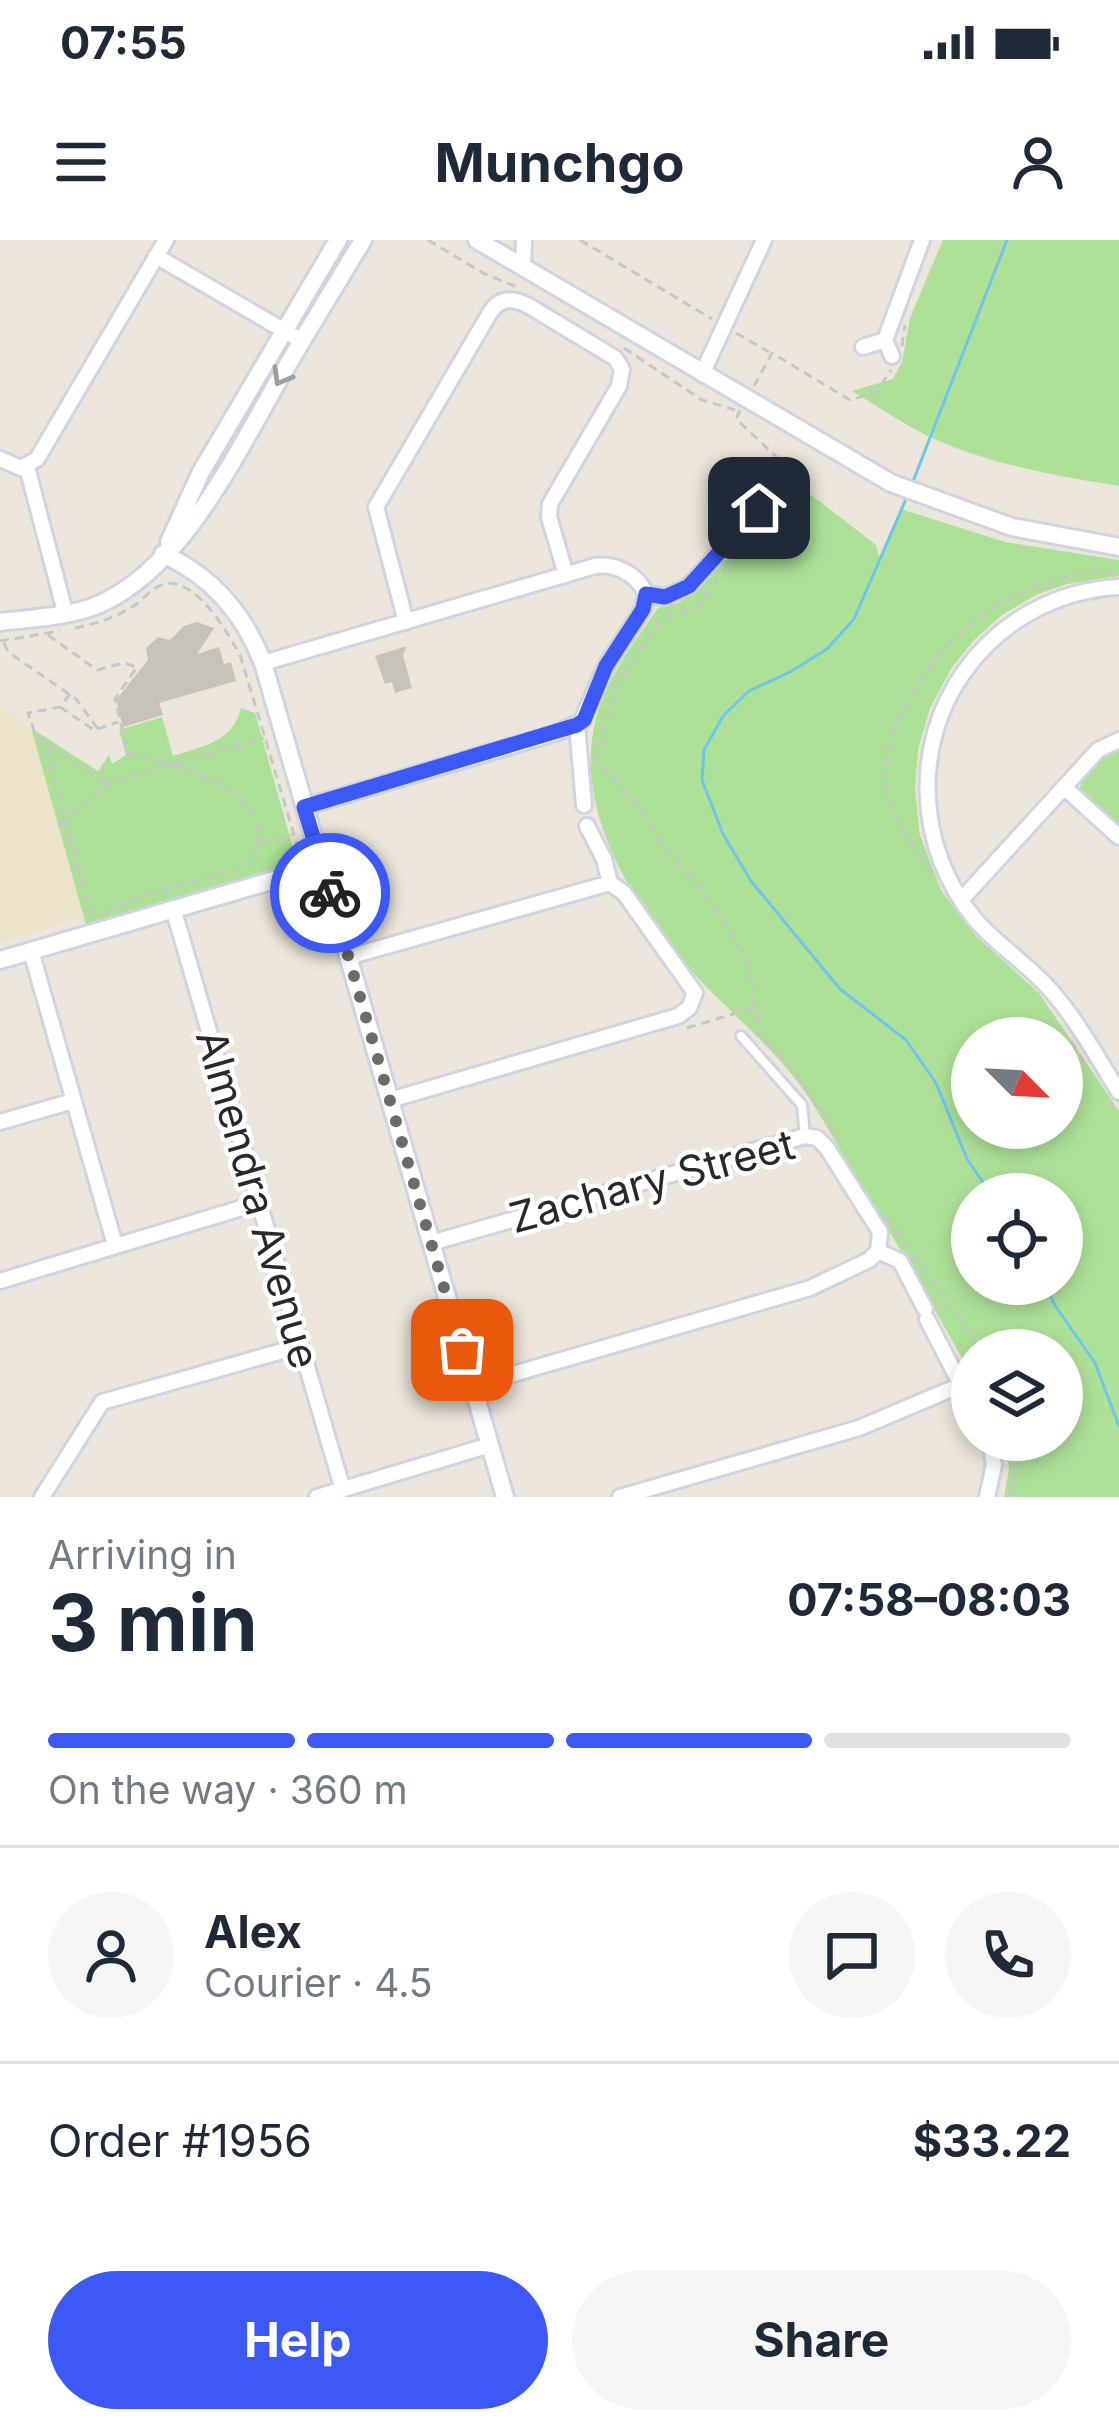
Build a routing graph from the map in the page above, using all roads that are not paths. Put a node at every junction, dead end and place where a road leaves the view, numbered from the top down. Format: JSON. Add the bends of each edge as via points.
{"nodes":[{"id":1,"x":166,"y":240,"type":"edge"},
{"id":2,"x":338,"y":240,"type":"edge"},
{"id":3,"x":363,"y":240,"type":"edge"},
{"id":4,"x":477,"y":240,"type":"edge"},
{"id":5,"x":524,"y":240,"type":"edge"},
{"id":6,"x":764,"y":240,"type":"edge"},
{"id":7,"x":922,"y":240,"type":"edge"},
{"id":8,"x":156,"y":256,"type":"junction"},
{"id":9,"x":523,"y":267,"type":"junction"},
{"id":10,"x":284,"y":332,"type":"junction"},
{"id":11,"x":885,"y":340,"type":"junction"},
{"id":12,"x":302,"y":341,"type":"junction"},
{"id":13,"x":863,"y":347,"type":"dead end"},
{"id":14,"x":892,"y":356,"type":"dead end"},
{"id":15,"x":702,"y":374,"type":"junction"},
{"id":16,"x":0,"y":459,"type":"edge"},
{"id":17,"x":27,"y":467,"type":"junction"},
{"id":18,"x":770,"y":494,"type":"dead end"},
{"id":19,"x":759,"y":508,"type":"junction"},
{"id":20,"x":773,"y":520,"type":"dead end"},
{"id":21,"x":1119,"y":547,"type":"edge"},
{"id":22,"x":163,"y":554,"type":"junction"},
{"id":23,"x":566,"y":575,"type":"junction"},
{"id":24,"x":1119,"y":587,"type":"edge"},
{"id":25,"x":646,"y":594,"type":"junction"},
{"id":26,"x":65,"y":612,"type":"junction"},
{"id":27,"x":406,"y":622,"type":"junction"},
{"id":28,"x":1,"y":634,"type":"edge"},
{"id":29,"x":263,"y":663,"type":"junction"},
{"id":30,"x":577,"y":725,"type":"junction"},
{"id":31,"x":1119,"y":740,"type":"edge"},
{"id":32,"x":1064,"y":787,"type":"junction"},
{"id":33,"x":584,"y":805,"type":"dead end"},
{"id":34,"x":304,"y":807,"type":"junction"},
{"id":35,"x":587,"y":826,"type":"dead end"},
{"id":36,"x":1119,"y":837,"type":"edge"},
{"id":37,"x":313,"y":868,"type":"junction"},
{"id":38,"x":610,"y":884,"type":"junction"},
{"id":39,"x":961,"y":900,"type":"junction"},
{"id":40,"x":173,"y":908,"type":"junction"},
{"id":41,"x":31,"y":951,"type":"junction"},
{"id":42,"x":348,"y":957,"type":"junction"},
{"id":43,"x":0,"y":960,"type":"edge"},
{"id":44,"x":741,"y":1036,"type":"road end"},
{"id":45,"x":1113,"y":1095,"type":"edge"},
{"id":46,"x":389,"y":1100,"type":"junction"},
{"id":47,"x":74,"y":1101,"type":"junction"},
{"id":48,"x":0,"y":1122,"type":"edge"},
{"id":49,"x":806,"y":1128,"type":"junction"},
{"id":50,"x":258,"y":1203,"type":"junction"},
{"id":51,"x":431,"y":1243,"type":"junction"},
{"id":52,"x":115,"y":1245,"type":"junction"},
{"id":53,"x":878,"y":1250,"type":"junction"},
{"id":54,"x":0,"y":1280,"type":"edge"},
{"id":55,"x":300,"y":1346,"type":"junction"},
{"id":56,"x":951,"y":1364,"type":"edge"},
{"id":57,"x":472,"y":1386,"type":"junction"},
{"id":58,"x":951,"y":1389,"type":"edge"},
{"id":59,"x":490,"y":1445,"type":"junction"},
{"id":60,"x":993,"y":1461,"type":"edge"},
{"id":61,"x":344,"y":1490,"type":"junction"},
{"id":62,"x":42,"y":1497,"type":"edge"},
{"id":63,"x":316,"y":1497,"type":"edge"},
{"id":64,"x":505,"y":1497,"type":"edge"},
{"id":65,"x":620,"y":1497,"type":"edge"},
{"id":66,"x":987,"y":1497,"type":"edge"}],
"edges":[{"from":1,"to":8,"type":"street"},
{"from":2,"to":10,"type":"street"},
{"from":3,"to":12,"type":"street"},
{"from":4,"to":9,"type":"street"},
{"from":5,"to":9,"type":"street"},
{"from":6,"to":15,"type":"street"},
{"from":7,"to":11,"type":"street"},
{"from":8,"to":10,"type":"street"},
{"from":8,"to":17,"type":"street"},
{"from":9,"to":15,"type":"street"},
{"from":10,"to":12,"type":"street"},
{"from":10,"to":22,"type":"street"},
{"from":11,"to":13,"type":"street"},
{"from":11,"to":14,"type":"street"},
{"from":12,"to":22,"type":"street","one_way":true,"via":[[218,484]]},
{"from":15,"to":21,"type":"street","via":[[859,467],[981,518]]},
{"from":16,"to":17,"type":"street"},
{"from":17,"to":26,"type":"street"},
{"from":18,"to":19,"type":"street"},
{"from":19,"to":20,"type":"street"},
{"from":19,"to":25,"type":"street","via":[[689,586],[665,597]]},
{"from":22,"to":26,"type":"street","via":[[120,592]]},
{"from":22,"to":29,"type":"street","via":[[230,603]]},
{"from":23,"to":25,"type":"street","via":[[610,565]]},
{"from":23,"to":27,"type":"street"},
{"from":23,"to":27,"type":"street","via":[[550,504],[622,369],[508,299],[490,311],[376,507]]},
{"from":24,"to":39,"type":"street","via":[[1072,595],[1016,621],[970,664],[949,698],[931,751],[928,805],[941,863]]},
{"from":25,"to":30,"type":"street"},
{"from":26,"to":28,"type":"street"},
{"from":27,"to":29,"type":"street"},
{"from":29,"to":34,"type":"street"},
{"from":30,"to":33,"type":"street"},
{"from":30,"to":34,"type":"street"},
{"from":31,"to":32,"type":"street","via":[[1098,750]]},
{"from":32,"to":36,"type":"street"},
{"from":32,"to":39,"type":"street"},
{"from":34,"to":37,"type":"street"},
{"from":35,"to":38,"type":"street"},
{"from":37,"to":40,"type":"street"},
{"from":37,"to":42,"type":"street"},
{"from":38,"to":42,"type":"street"},
{"from":38,"to":46,"type":"street","via":[[693,988],[689,1009]]},
{"from":39,"to":45,"type":"street","via":[[1054,994]]},
{"from":40,"to":41,"type":"street"},
{"from":40,"to":50,"type":"street","name":"Almendra Avenue"},
{"from":41,"to":43,"type":"street"},
{"from":41,"to":47,"type":"street"},
{"from":42,"to":46,"type":"street"},
{"from":44,"to":49,"type":"lane","via":[[789,1086]]},
{"from":46,"to":51,"type":"street"},
{"from":47,"to":48,"type":"street"},
{"from":47,"to":52,"type":"street"},
{"from":49,"to":51,"type":"street","name":"Zachary Street"},
{"from":49,"to":53,"type":"street","name":"Zachary Street","via":[[875,1224]]},
{"from":50,"to":52,"type":"street"},
{"from":50,"to":55,"type":"street","name":"Almendra Avenue"},
{"from":51,"to":57,"type":"street"},
{"from":52,"to":54,"type":"street"},
{"from":53,"to":56,"type":"street","via":[[900,1261]]},
{"from":53,"to":57,"type":"street","via":[[810,1288]]},
{"from":55,"to":61,"type":"street","name":"Almendra Avenue"},
{"from":55,"to":62,"type":"street","via":[[102,1402]]},
{"from":57,"to":59,"type":"street"},
{"from":58,"to":65,"type":"street","via":[[859,1428]]},
{"from":59,"to":61,"type":"street"},
{"from":59,"to":64,"type":"street"},
{"from":60,"to":66,"type":"street"},
{"from":61,"to":63,"type":"street"}]}
